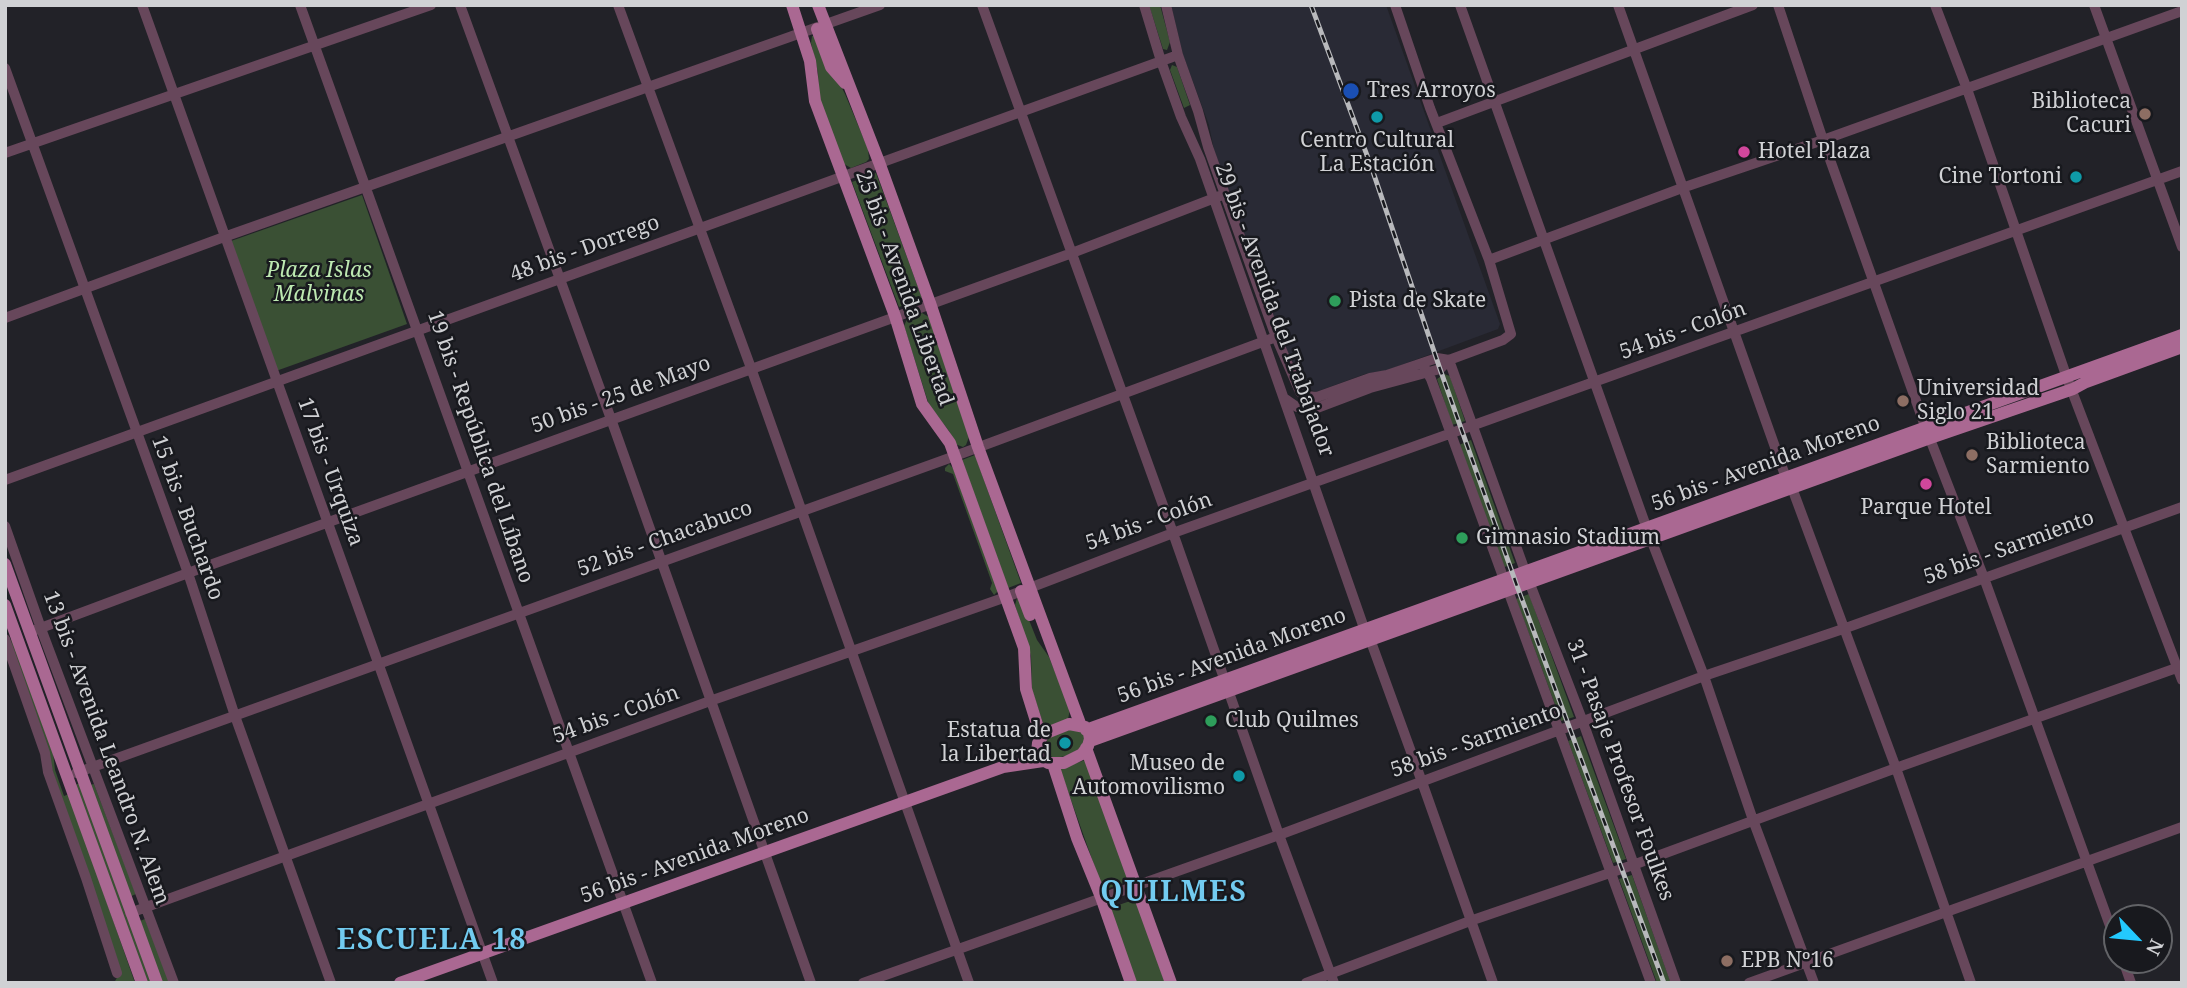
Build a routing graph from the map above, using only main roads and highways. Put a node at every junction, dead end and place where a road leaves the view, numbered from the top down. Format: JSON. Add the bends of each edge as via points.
{"nodes":[{"id":1,"x":792,"y":5,"type":"edge"},
{"id":2,"x":818,"y":5,"type":"edge"},
{"id":3,"x":2182,"y":335,"type":"edge"},
{"id":4,"x":2182,"y":347,"type":"edge"},
{"id":5,"x":2070,"y":383,"type":"junction"},
{"id":6,"x":5,"y":564,"type":"edge"},
{"id":7,"x":5,"y":605,"type":"edge"},
{"id":8,"x":1086,"y":736,"type":"junction"},
{"id":9,"x":1040,"y":741,"type":"junction"},
{"id":10,"x":1048,"y":762,"type":"junction"},
{"id":11,"x":1003,"y":767,"type":"junction"},
{"id":12,"x":142,"y":983,"type":"edge"},
{"id":13,"x":157,"y":983,"type":"edge"},
{"id":14,"x":400,"y":983,"type":"edge"},
{"id":15,"x":1131,"y":983,"type":"edge"},
{"id":16,"x":1171,"y":983,"type":"edge"}],
"edges":[{"from":1,"to":9,"type":"main road","name":"25 bis - Avenida Libertad","via":[[810,61],[815,101],[895,316],[922,404],[955,456],[1024,648],[1026,689]]},
{"from":2,"to":8,"type":"main road","name":"25 bis - Avenida Libertad","via":[[821,27],[880,162],[930,303],[1025,589]]},
{"from":3,"to":5,"type":"main road","name":"56 bis - Avenida Moreno"},
{"from":4,"to":5,"type":"main road","name":"56 bis - Avenida Moreno"},
{"from":5,"to":8,"type":"main road","name":"56 bis - Avenida Moreno"},
{"from":6,"to":13,"type":"main road","name":"13 bis - Avenida Leandro N. Alem","via":[[88,768],[130,913]]},
{"from":7,"to":12,"type":"main road"},
{"from":8,"to":9,"type":"main road","name":"56 bis - Avenida Moreno","via":[[1060,726]]},
{"from":8,"to":10,"type":"main road","name":"56 bis - Avenida Moreno","via":[[1072,760]]},
{"from":8,"to":16,"type":"main road","name":"25 bis - Avenida Libertad"},
{"from":9,"to":10,"type":"main road","name":"25 bis - Avenida Libertad","via":[[1037,752]]},
{"from":9,"to":11,"type":"main road","name":"56 bis - Avenida Moreno"},
{"from":10,"to":11,"type":"main road","name":"56 bis - Avenida Moreno"},
{"from":10,"to":15,"type":"main road","name":"25 bis - Avenida Libertad"},
{"from":11,"to":14,"type":"main road","name":"56 bis - Avenida Moreno"}]}
